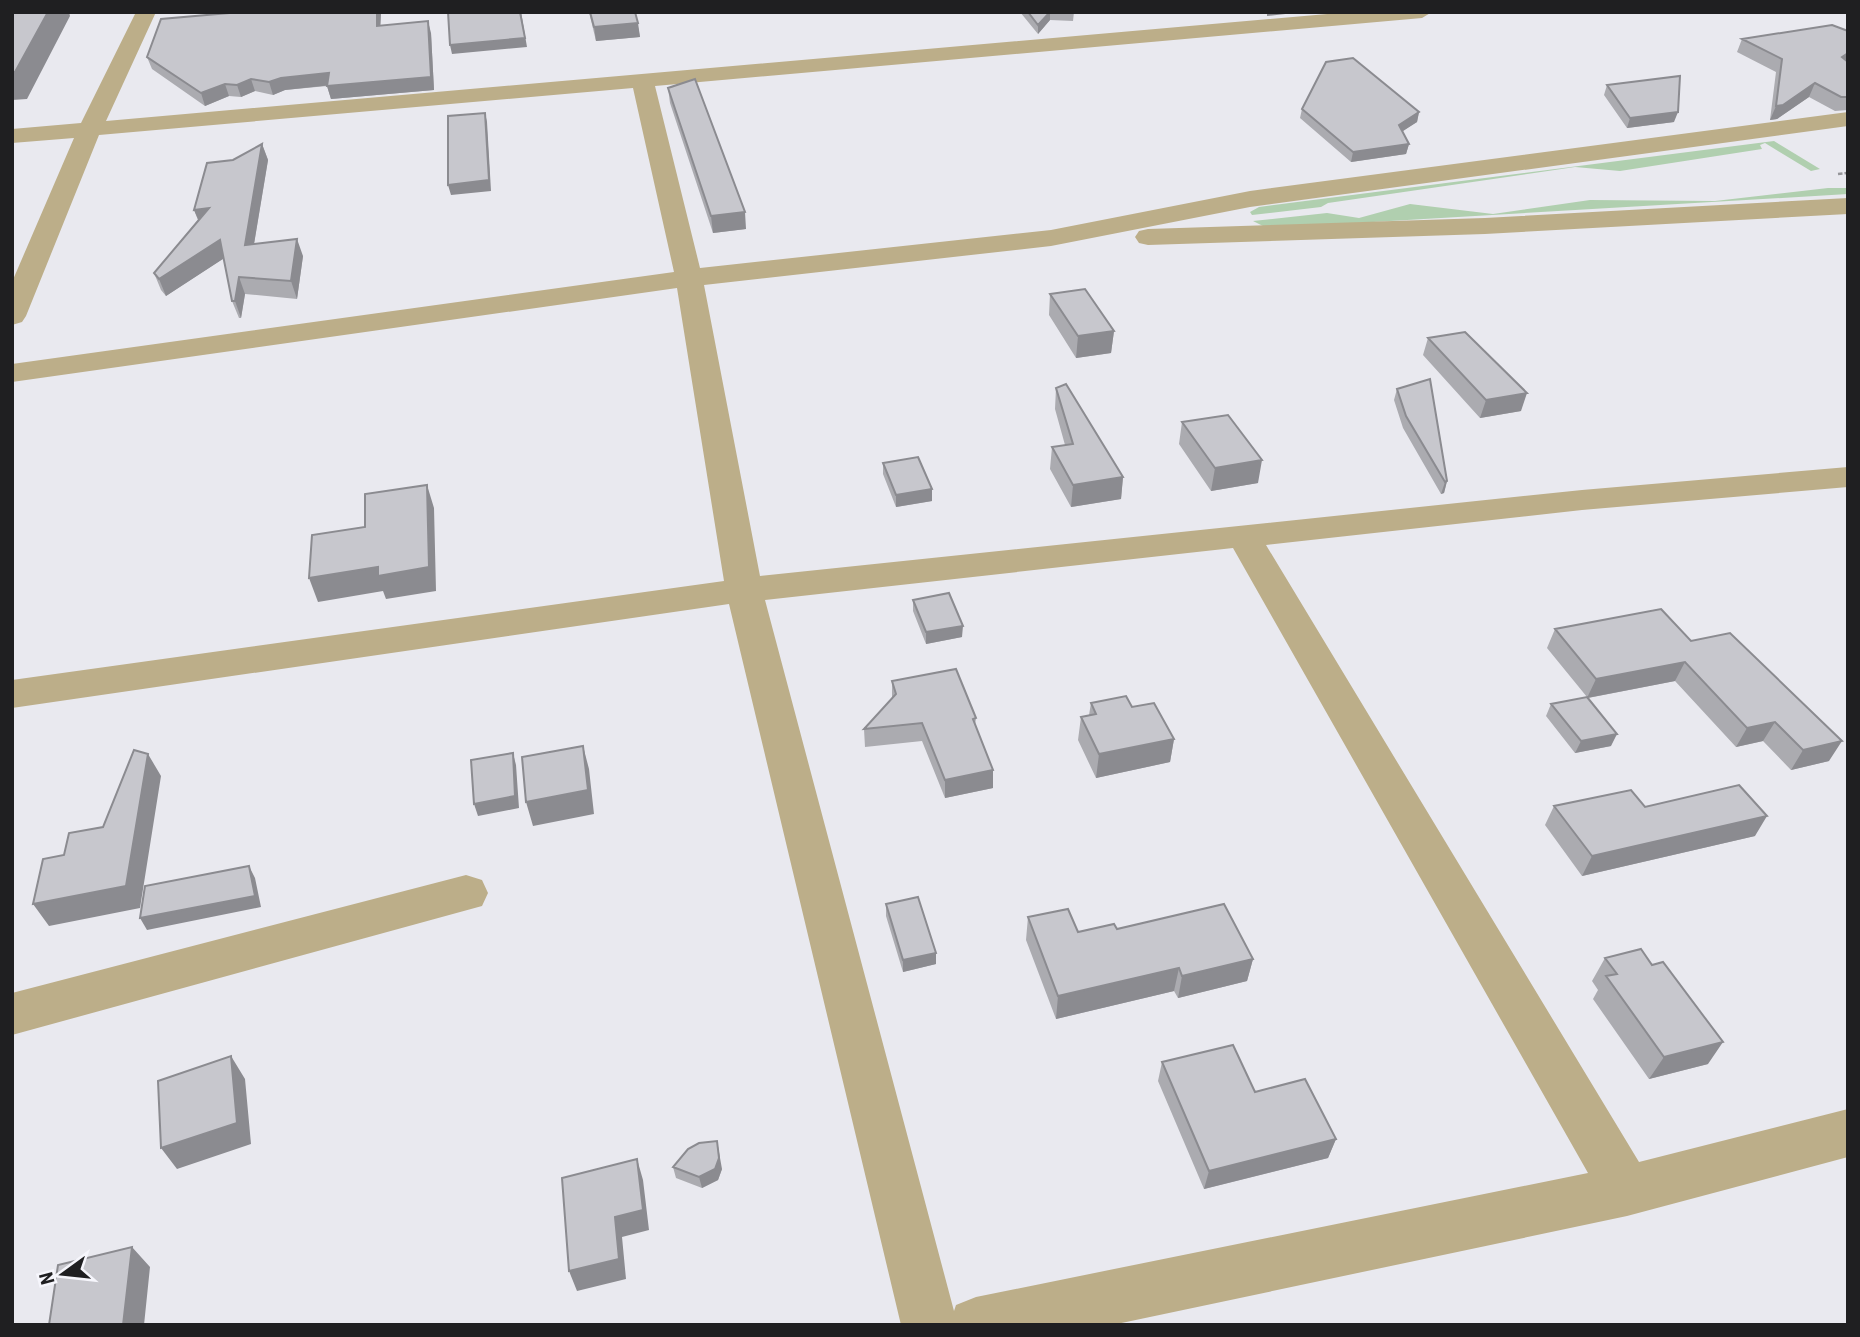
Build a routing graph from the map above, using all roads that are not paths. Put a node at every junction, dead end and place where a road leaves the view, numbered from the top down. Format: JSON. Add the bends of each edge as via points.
{"nodes":[{"id":1,"x":1422,"y":12,"type":"edge"},
{"id":2,"x":144,"y":18,"type":"edge"},
{"id":3,"x":167,"y":22,"type":"edge"},
{"id":4,"x":643,"y":82,"type":"junction"},
{"id":5,"x":1848,"y":120,"type":"edge"},
{"id":6,"x":89,"y":131,"type":"junction"},
{"id":7,"x":12,"y":136,"type":"edge"},
{"id":8,"x":1848,"y":206,"type":"edge"},
{"id":9,"x":1051,"y":238,"type":"junction"},
{"id":10,"x":689,"y":278,"type":"junction"},
{"id":11,"x":12,"y":316,"type":"edge"},
{"id":12,"x":12,"y":373,"type":"edge"},
{"id":13,"x":1848,"y":477,"type":"edge"},
{"id":14,"x":1244,"y":537,"type":"junction"},
{"id":15,"x":744,"y":590,"type":"junction"},
{"id":16,"x":12,"y":694,"type":"edge"},
{"id":17,"x":466,"y":893,"type":"dead end"},
{"id":18,"x":12,"y":1014,"type":"edge"},
{"id":19,"x":1848,"y":1133,"type":"edge"},
{"id":20,"x":1627,"y":1191,"type":"junction"},
{"id":21,"x":929,"y":1325,"type":"edge"},
{"id":22,"x":976,"y":1325,"type":"edge"}],
"edges":[{"from":1,"to":4,"type":"street"},
{"from":2,"to":3,"type":"street"},
{"from":2,"to":6,"type":"street"},
{"from":4,"to":6,"type":"street"},
{"from":4,"to":10,"type":"street"},
{"from":5,"to":9,"type":"street","via":[[1250,200]]},
{"from":6,"to":7,"type":"street"},
{"from":6,"to":11,"type":"street"},
{"from":8,"to":9,"type":"street","via":[[1255,236]]},
{"from":9,"to":10,"type":"street"},
{"from":10,"to":12,"type":"street"},
{"from":10,"to":15,"type":"street"},
{"from":13,"to":14,"type":"street"},
{"from":14,"to":15,"type":"street"},
{"from":14,"to":20,"type":"street"},
{"from":15,"to":16,"type":"street"},
{"from":15,"to":21,"type":"street"},
{"from":17,"to":18,"type":"street"},
{"from":19,"to":20,"type":"street"},
{"from":20,"to":22,"type":"street"}]}
